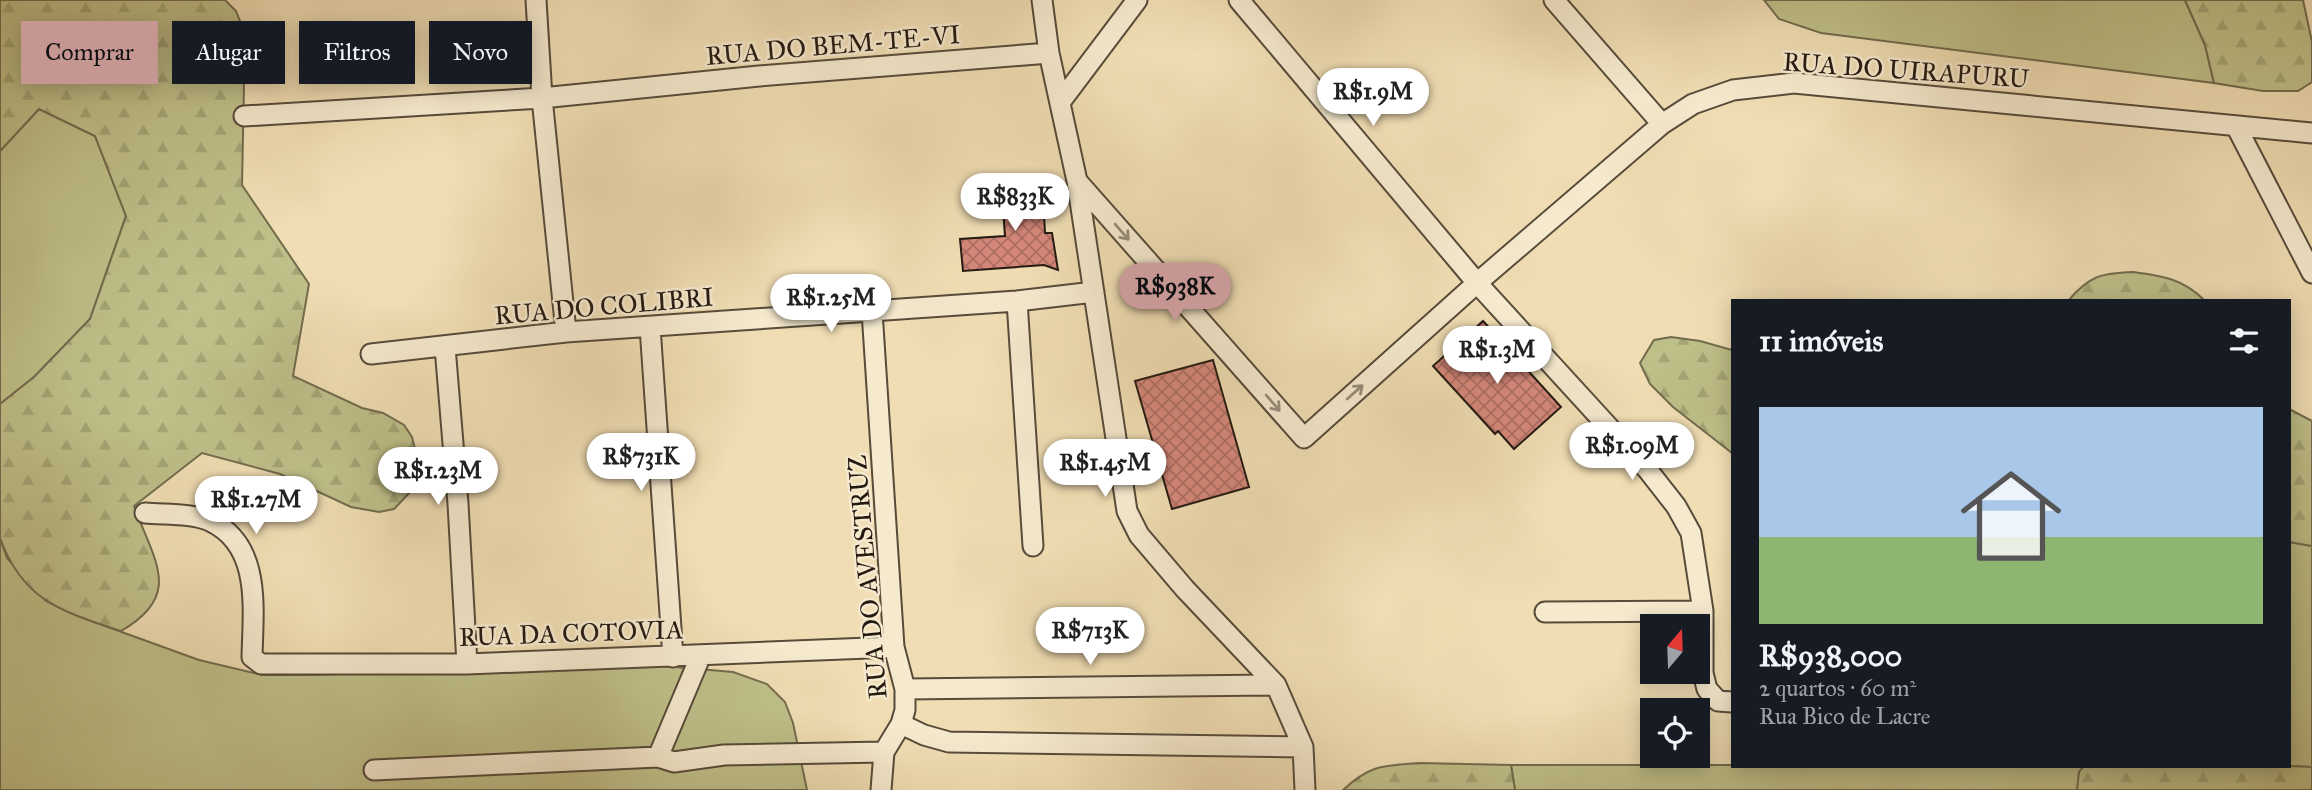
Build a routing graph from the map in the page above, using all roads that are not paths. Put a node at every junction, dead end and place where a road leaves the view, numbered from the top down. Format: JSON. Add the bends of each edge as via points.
{"nodes":[{"id":1,"x":536,"y":0,"type":"edge"},
{"id":2,"x":1042,"y":0,"type":"edge"},
{"id":3,"x":1137,"y":0,"type":"edge"},
{"id":4,"x":1239,"y":0,"type":"edge"},
{"id":5,"x":1554,"y":0,"type":"edge"},
{"id":6,"x":1049,"y":53,"type":"junction"},
{"id":7,"x":542,"y":98,"type":"junction"},
{"id":8,"x":1061,"y":101,"type":"junction"},
{"id":9,"x":244,"y":116,"type":"dead end"},
{"id":10,"x":1662,"y":124,"type":"junction"},
{"id":11,"x":2236,"y":126,"type":"junction"},
{"id":12,"x":2312,"y":133,"type":"edge"},
{"id":13,"x":1077,"y":181,"type":"junction"},
{"id":14,"x":2312,"y":273,"type":"edge"},
{"id":15,"x":1477,"y":283,"type":"junction"},
{"id":16,"x":1094,"y":292,"type":"junction"},
{"id":17,"x":1017,"y":301,"type":"junction"},
{"id":18,"x":872,"y":311,"type":"junction"},
{"id":19,"x":650,"y":327,"type":"junction"},
{"id":20,"x":566,"y":332,"type":"junction"},
{"id":21,"x":445,"y":347,"type":"junction"},
{"id":22,"x":371,"y":354,"type":"dead end"},
{"id":23,"x":145,"y":513,"type":"dead end"},
{"id":24,"x":1033,"y":546,"type":"dead end"},
{"id":25,"x":1703,"y":611,"type":"junction"},
{"id":26,"x":1545,"y":612,"type":"dead end"},
{"id":27,"x":894,"y":647,"type":"junction"},
{"id":28,"x":701,"y":655,"type":"junction"},
{"id":29,"x":673,"y":657,"type":"junction"},
{"id":30,"x":467,"y":664,"type":"junction"},
{"id":31,"x":1276,"y":685,"type":"junction"},
{"id":32,"x":905,"y":689,"type":"junction"},
{"id":33,"x":1725,"y":702,"type":"edge"},
{"id":34,"x":901,"y":724,"type":"junction"},
{"id":35,"x":1303,"y":747,"type":"junction"},
{"id":36,"x":884,"y":752,"type":"junction"},
{"id":37,"x":658,"y":757,"type":"junction"},
{"id":38,"x":374,"y":770,"type":"dead end"},
{"id":39,"x":881,"y":790,"type":"edge"},
{"id":40,"x":1305,"y":790,"type":"edge"}],
"edges":[{"from":1,"to":7,"type":"street"},
{"from":2,"to":6,"type":"street"},
{"from":3,"to":8,"type":"street"},
{"from":4,"to":15,"type":"street"},
{"from":5,"to":10,"type":"street"},
{"from":6,"to":7,"type":"street","name":"RUA DO BEM-TE-VI"},
{"from":6,"to":8,"type":"street"},
{"from":7,"to":9,"type":"street","name":"RUA DO BEM-TE-VI"},
{"from":7,"to":20,"type":"street"},
{"from":8,"to":13,"type":"street"},
{"from":10,"to":11,"type":"street","name":"RUA DO UIRAPURU","via":[[1693,104],[1733,90],[1794,83]]},
{"from":10,"to":15,"type":"street","name":"RUA DO UIRAPURU"},
{"from":11,"to":12,"type":"street","name":"RUA DO UIRAPURU"},
{"from":11,"to":14,"type":"street"},
{"from":13,"to":15,"type":"street","name":"RUA DO UIRAPURU","one_way":true,"via":[[1304,438]]},
{"from":13,"to":16,"type":"street"},
{"from":15,"to":25,"type":"street","via":[[1676,506],[1691,533]]},
{"from":16,"to":17,"type":"street","name":"RUA DO COLIBRI"},
{"from":16,"to":31,"type":"street","via":[[1127,511],[1139,535],[1185,589]]},
{"from":17,"to":18,"type":"street","name":"RUA DO COLIBRI"},
{"from":17,"to":24,"type":"street"},
{"from":18,"to":19,"type":"street","name":"RUA DO COLIBRI"},
{"from":18,"to":27,"type":"street","name":"RUA DO AVESTRUZ"},
{"from":19,"to":20,"type":"street","name":"RUA DO COLIBRI"},
{"from":19,"to":29,"type":"street"},
{"from":20,"to":21,"type":"street","name":"RUA DO COLIBRI"},
{"from":21,"to":22,"type":"street","name":"RUA DO COLIBRI"},
{"from":21,"to":30,"type":"street"},
{"from":23,"to":30,"type":"street","name":"RUA DA COTOVIA","via":[[208,520],[233,536],[247,560],[253,592],[252,657],[261,664]]},
{"from":25,"to":26,"type":"street"},
{"from":25,"to":33,"type":"street","via":[[1703,673],[1707,689]]},
{"from":27,"to":28,"type":"street","name":"RUA DA COTOVIA"},
{"from":27,"to":32,"type":"street","name":"RUA DO AVESTRUZ"},
{"from":28,"to":29,"type":"street","name":"RUA DA COTOVIA"},
{"from":28,"to":37,"type":"street"},
{"from":29,"to":30,"type":"street","name":"RUA DA COTOVIA"},
{"from":31,"to":32,"type":"street"},
{"from":31,"to":35,"type":"street"},
{"from":32,"to":34,"type":"street","name":"RUA DO AVESTRUZ"},
{"from":34,"to":35,"type":"street","via":[[949,742]]},
{"from":34,"to":36,"type":"street","name":"RUA DO AVESTRUZ"},
{"from":35,"to":40,"type":"street"},
{"from":36,"to":37,"type":"street","via":[[723,755],[674,762]]},
{"from":36,"to":39,"type":"street","name":"RUA DO AVESTRUZ"},
{"from":37,"to":38,"type":"street"}]}
